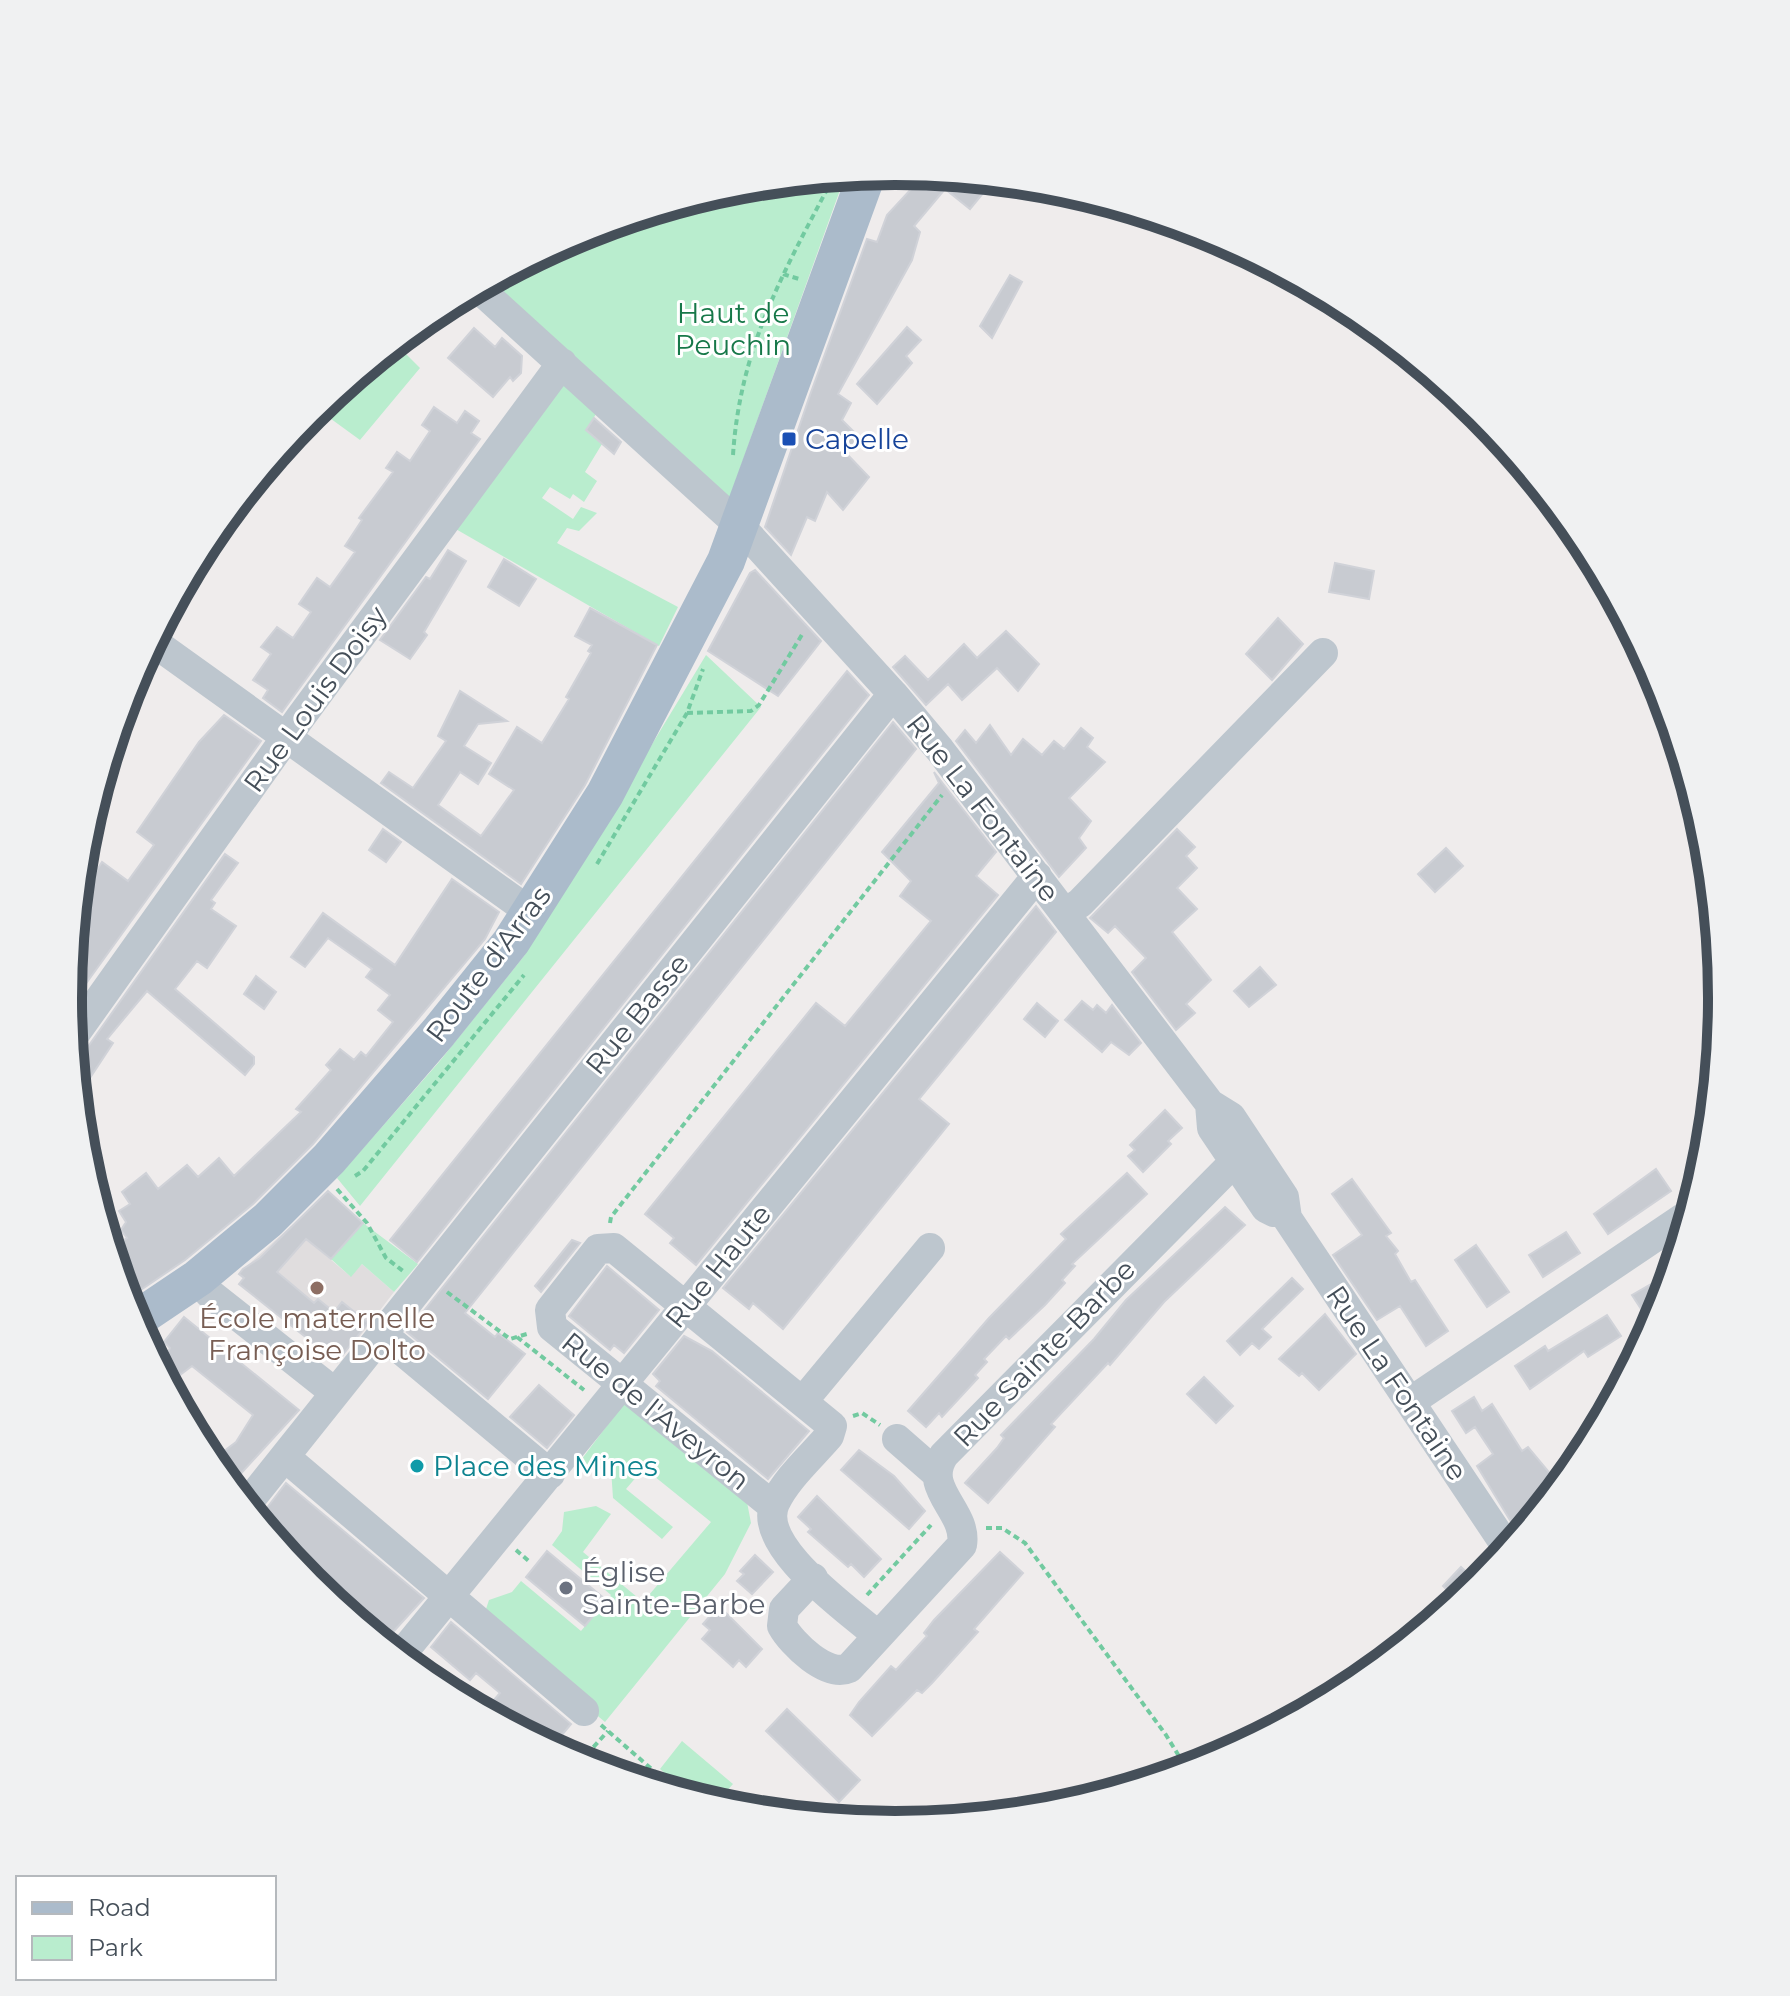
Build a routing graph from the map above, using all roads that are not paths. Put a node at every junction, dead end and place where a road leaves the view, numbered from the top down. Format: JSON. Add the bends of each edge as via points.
{"nodes":[{"id":1,"x":863,"y":186,"type":"edge"},
{"id":2,"x":486,"y":296,"type":"edge"},
{"id":3,"x":562,"y":363,"type":"junction"},
{"id":4,"x":740,"y":526,"type":"junction"},
{"id":5,"x":162,"y":648,"type":"edge"},
{"id":6,"x":1323,"y":653,"type":"dead end"},
{"id":7,"x":893,"y":694,"type":"junction"},
{"id":8,"x":287,"y":737,"type":"junction"},
{"id":9,"x":1037,"y":876,"type":"junction"},
{"id":10,"x":530,"y":912,"type":"junction"},
{"id":11,"x":1065,"y":913,"type":"junction"},
{"id":12,"x":83,"y":1023,"type":"edge"},
{"id":13,"x":1242,"y":1152,"type":"junction"},
{"id":14,"x":1676,"y":1223,"type":"edge"},
{"id":15,"x":930,"y":1248,"type":"dead end"},
{"id":16,"x":198,"y":1278,"type":"junction"},
{"id":17,"x":685,"y":1307,"type":"junction"},
{"id":18,"x":146,"y":1313,"type":"edge"},
{"id":19,"x":382,"y":1334,"type":"junction"},
{"id":20,"x":334,"y":1392,"type":"junction"},
{"id":21,"x":614,"y":1396,"type":"junction"},
{"id":22,"x":803,"y":1401,"type":"junction"},
{"id":23,"x":1410,"y":1402,"type":"junction"},
{"id":24,"x":897,"y":1439,"type":"road end"},
{"id":25,"x":285,"y":1457,"type":"junction"},
{"id":26,"x":550,"y":1474,"type":"junction"},
{"id":27,"x":937,"y":1474,"type":"junction"},
{"id":28,"x":253,"y":1497,"type":"edge"},
{"id":29,"x":773,"y":1506,"type":"junction"},
{"id":30,"x":1501,"y":1539,"type":"edge"},
{"id":31,"x":813,"y":1578,"type":"junction"},
{"id":32,"x":449,"y":1594,"type":"junction"},
{"id":33,"x":878,"y":1636,"type":"junction"},
{"id":34,"x":407,"y":1648,"type":"edge"},
{"id":35,"x":584,"y":1711,"type":"road end"}],
"edges":[{"from":1,"to":4,"type":"main road","name":"Route d'Arras"},
{"from":2,"to":3,"type":"street","name":"Rue La Fontaine"},
{"from":3,"to":4,"type":"street","name":"Rue La Fontaine"},
{"from":3,"to":8,"type":"street","name":"Rue Louis Doisy"},
{"from":4,"to":7,"type":"street","name":"Rue La Fontaine"},
{"from":4,"to":10,"type":"main road","name":"Route d'Arras","via":[[605,794]]},
{"from":5,"to":8,"type":"street"},
{"from":6,"to":11,"type":"street"},
{"from":7,"to":9,"type":"street","name":"Rue La Fontaine"},
{"from":7,"to":19,"type":"street","name":"Rue Basse"},
{"from":8,"to":10,"type":"street"},
{"from":8,"to":12,"type":"street","name":"Rue Louis Doisy"},
{"from":9,"to":11,"type":"street","name":"Rue La Fontaine"},
{"from":9,"to":17,"type":"street","name":"Rue Haute"},
{"from":10,"to":16,"type":"main road","name":"Route d'Arras","via":[[439,1032],[329,1159],[268,1220]]},
{"from":11,"to":13,"type":"street","name":"Rue La Fontaine","via":[[1210,1104],[1212,1128]]},
{"from":13,"to":23,"type":"street","name":"Rue La Fontaine","via":[[1284,1197],[1287,1218]]},
{"from":13,"to":27,"type":"street","name":"Rue Sainte-Barbe","via":[[944,1455]]},
{"from":14,"to":23,"type":"street"},
{"from":15,"to":22,"type":"street"},
{"from":16,"to":18,"type":"main road","name":"Route d'Arras"},
{"from":16,"to":20,"type":"street","via":[[209,1293]]},
{"from":17,"to":21,"type":"street","name":"Rue Haute"},
{"from":17,"to":21,"type":"street","name":"Rue de l'Aveyron","via":[[614,1248],[598,1249],[551,1319]]},
{"from":17,"to":22,"type":"street"},
{"from":19,"to":20,"type":"street"},
{"from":19,"to":26,"type":"street"},
{"from":20,"to":25,"type":"street"},
{"from":21,"to":26,"type":"street","name":"Rue Haute"},
{"from":21,"to":29,"type":"street","name":"Rue de l'Aveyron"},
{"from":22,"to":29,"type":"street","via":[[832,1429]]},
{"from":23,"to":30,"type":"street","name":"Rue La Fontaine"},
{"from":24,"to":27,"type":"street"},
{"from":25,"to":28,"type":"street"},
{"from":25,"to":32,"type":"street"},
{"from":26,"to":32,"type":"street","name":"Rue Haute"},
{"from":27,"to":33,"type":"street","name":"Rue Sainte-Barbe","via":[[962,1545]]},
{"from":29,"to":31,"type":"street","via":[[776,1540]]},
{"from":31,"to":33,"type":"street"},
{"from":31,"to":33,"type":"street","via":[[784,1609],[786,1633],[823,1666],[842,1671]]},
{"from":32,"to":34,"type":"street","name":"Rue Haute"},
{"from":32,"to":35,"type":"street"}]}
